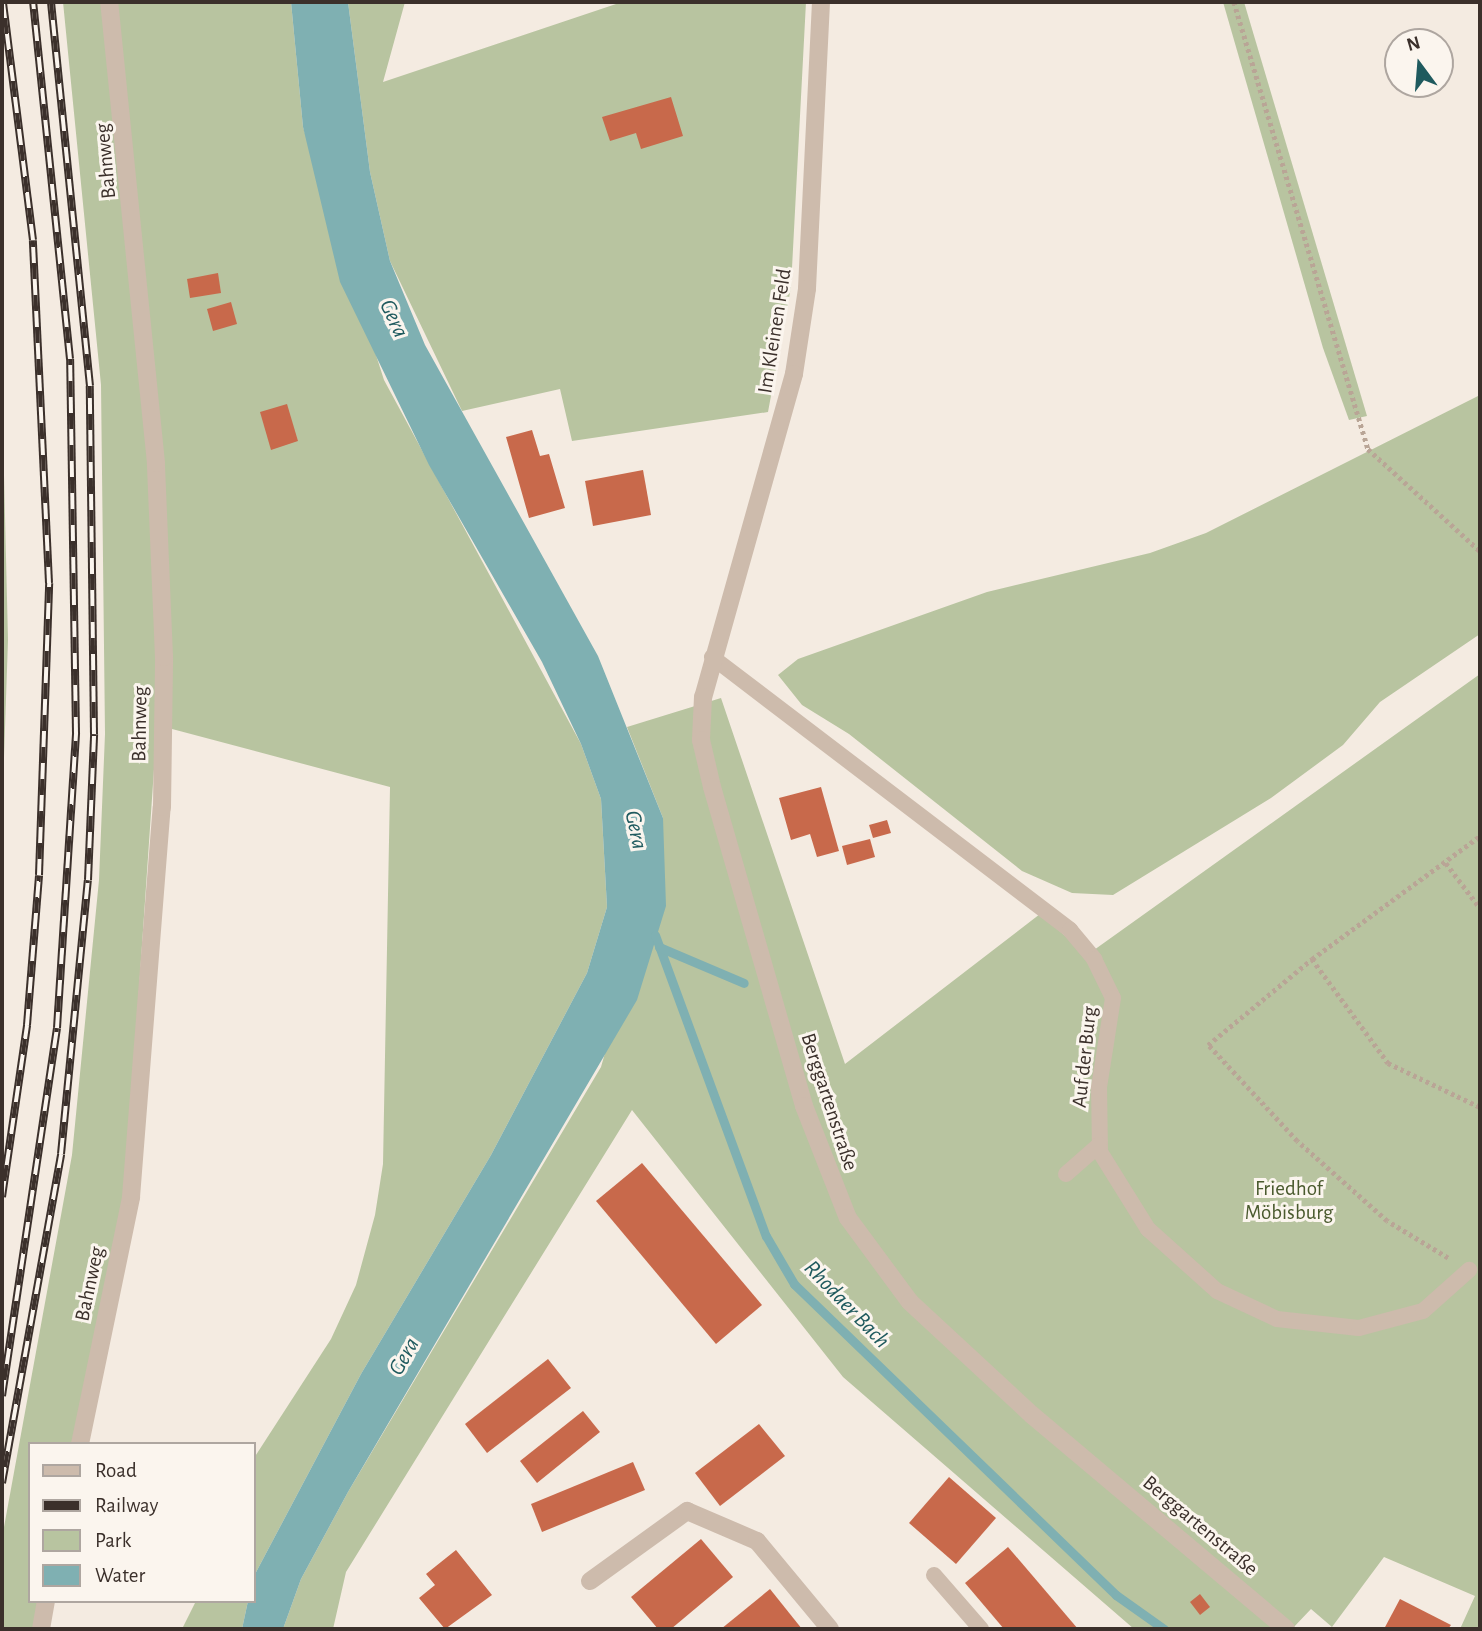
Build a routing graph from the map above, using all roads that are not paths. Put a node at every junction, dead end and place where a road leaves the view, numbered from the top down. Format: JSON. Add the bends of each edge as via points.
{"nodes":[{"id":1,"x":109,"y":2,"type":"edge"},
{"id":2,"x":821,"y":2,"type":"edge"},
{"id":3,"x":712,"y":657,"type":"junction"},
{"id":4,"x":1100,"y":1145,"type":"junction"},
{"id":5,"x":1066,"y":1174,"type":"dead end"},
{"id":6,"x":1469,"y":1270,"type":"road end"},
{"id":7,"x":79,"y":1442,"type":"edge"},
{"id":8,"x":934,"y":1575,"type":"dead end"},
{"id":9,"x":590,"y":1581,"type":"dead end"},
{"id":10,"x":46,"y":1603,"type":"edge"},
{"id":11,"x":41,"y":1629,"type":"edge"},
{"id":12,"x":830,"y":1629,"type":"edge"},
{"id":13,"x":981,"y":1629,"type":"edge"},
{"id":14,"x":1286,"y":1629,"type":"edge"}],
"edges":[{"from":1,"to":7,"type":"street","name":"Bahnweg","via":[[156,463],[162,794],[131,1196]]},
{"from":2,"to":3,"type":"street","name":"Im Kleinen Feld","via":[[815,181],[794,373]]},
{"from":3,"to":4,"type":"lane","name":"Auf der Burg","via":[[1070,930],[1094,959],[1113,998],[1099,1087]]},
{"from":3,"to":14,"type":"street","name":"Berggartenstraße","via":[[701,740],[712,787],[804,1106],[848,1218],[910,1302]]},
{"from":4,"to":5,"type":"lane"},
{"from":4,"to":6,"type":"lane","name":"Auf der Burg","via":[[1148,1229],[1217,1291],[1278,1319],[1359,1328],[1423,1311]]},
{"from":8,"to":13,"type":"lane"},
{"from":9,"to":12,"type":"street","via":[[687,1511],[757,1541]]},
{"from":10,"to":11,"type":"street"}]}
